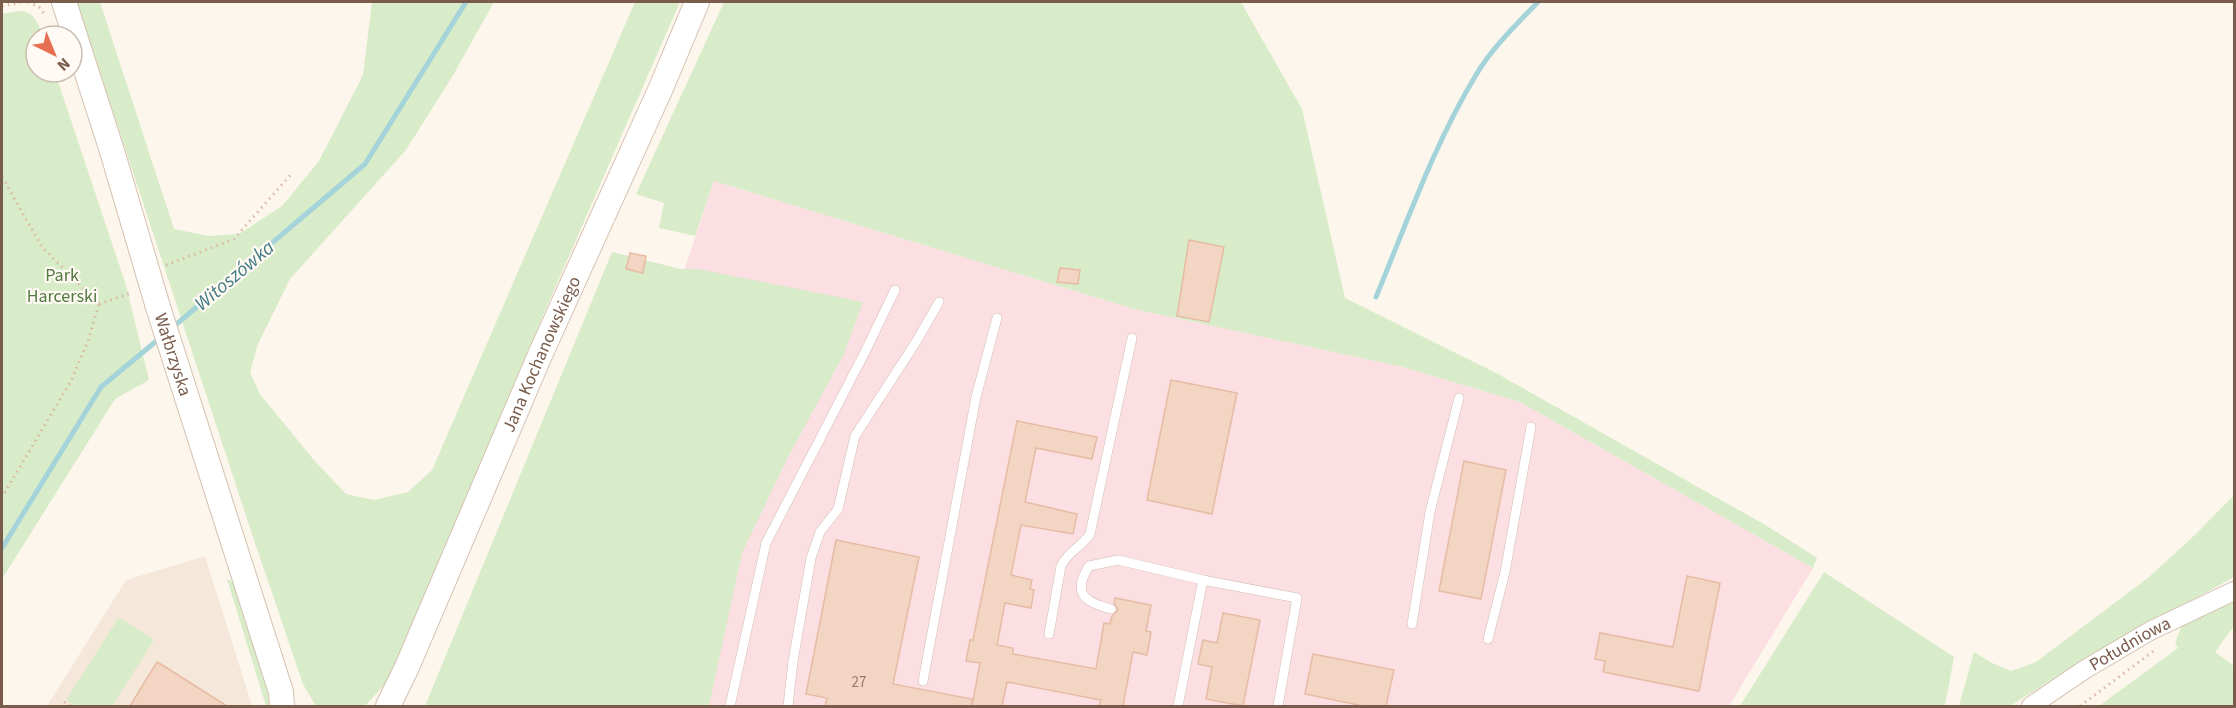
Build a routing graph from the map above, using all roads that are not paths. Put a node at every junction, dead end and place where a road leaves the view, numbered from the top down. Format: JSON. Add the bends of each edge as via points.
{"nodes":[{"id":1,"x":697,"y":2,"type":"edge"},
{"id":2,"x":55,"y":8,"type":"edge"},
{"id":3,"x":895,"y":291,"type":"dead end"},
{"id":4,"x":939,"y":302,"type":"dead end"},
{"id":5,"x":997,"y":318,"type":"dead end"},
{"id":6,"x":1132,"y":338,"type":"dead end"},
{"id":7,"x":1459,"y":398,"type":"dead end"},
{"id":8,"x":1531,"y":427,"type":"dead end"},
{"id":9,"x":1203,"y":580,"type":"junction"},
{"id":10,"x":2235,"y":591,"type":"edge"},
{"id":11,"x":1111,"y":609,"type":"dead end"},
{"id":12,"x":1412,"y":624,"type":"dead end"},
{"id":13,"x":1049,"y":634,"type":"dead end"},
{"id":14,"x":1488,"y":639,"type":"dead end"},
{"id":15,"x":923,"y":681,"type":"dead end"},
{"id":16,"x":285,"y":702,"type":"edge"},
{"id":17,"x":392,"y":702,"type":"edge"},
{"id":18,"x":730,"y":706,"type":"edge"},
{"id":19,"x":788,"y":706,"type":"edge"},
{"id":20,"x":1178,"y":706,"type":"edge"},
{"id":21,"x":1278,"y":706,"type":"edge"},
{"id":22,"x":2031,"y":706,"type":"edge"}],
"edges":[{"from":1,"to":17,"type":"street","name":"Jana Kochanowskiego"},
{"from":2,"to":16,"type":"street","name":"Wałbrzyska","via":[[112,151]]},
{"from":3,"to":18,"type":"lane","via":[[766,543]]},
{"from":4,"to":19,"type":"lane","via":[[855,436],[838,509],[819,532],[811,558]]},
{"from":5,"to":15,"type":"lane","via":[[974,407]]},
{"from":6,"to":13,"type":"lane","via":[[1090,534],[1060,566]]},
{"from":7,"to":12,"type":"lane","via":[[1430,512]]},
{"from":8,"to":14,"type":"lane","via":[[1505,572]]},
{"from":9,"to":11,"type":"lane","via":[[1118,560],[1089,566],[1080,588],[1085,599]]},
{"from":9,"to":20,"type":"lane"},
{"from":9,"to":21,"type":"lane","via":[[1297,598]]},
{"from":10,"to":22,"type":"street","name":"Południowa","via":[[2112,653]]}]}
